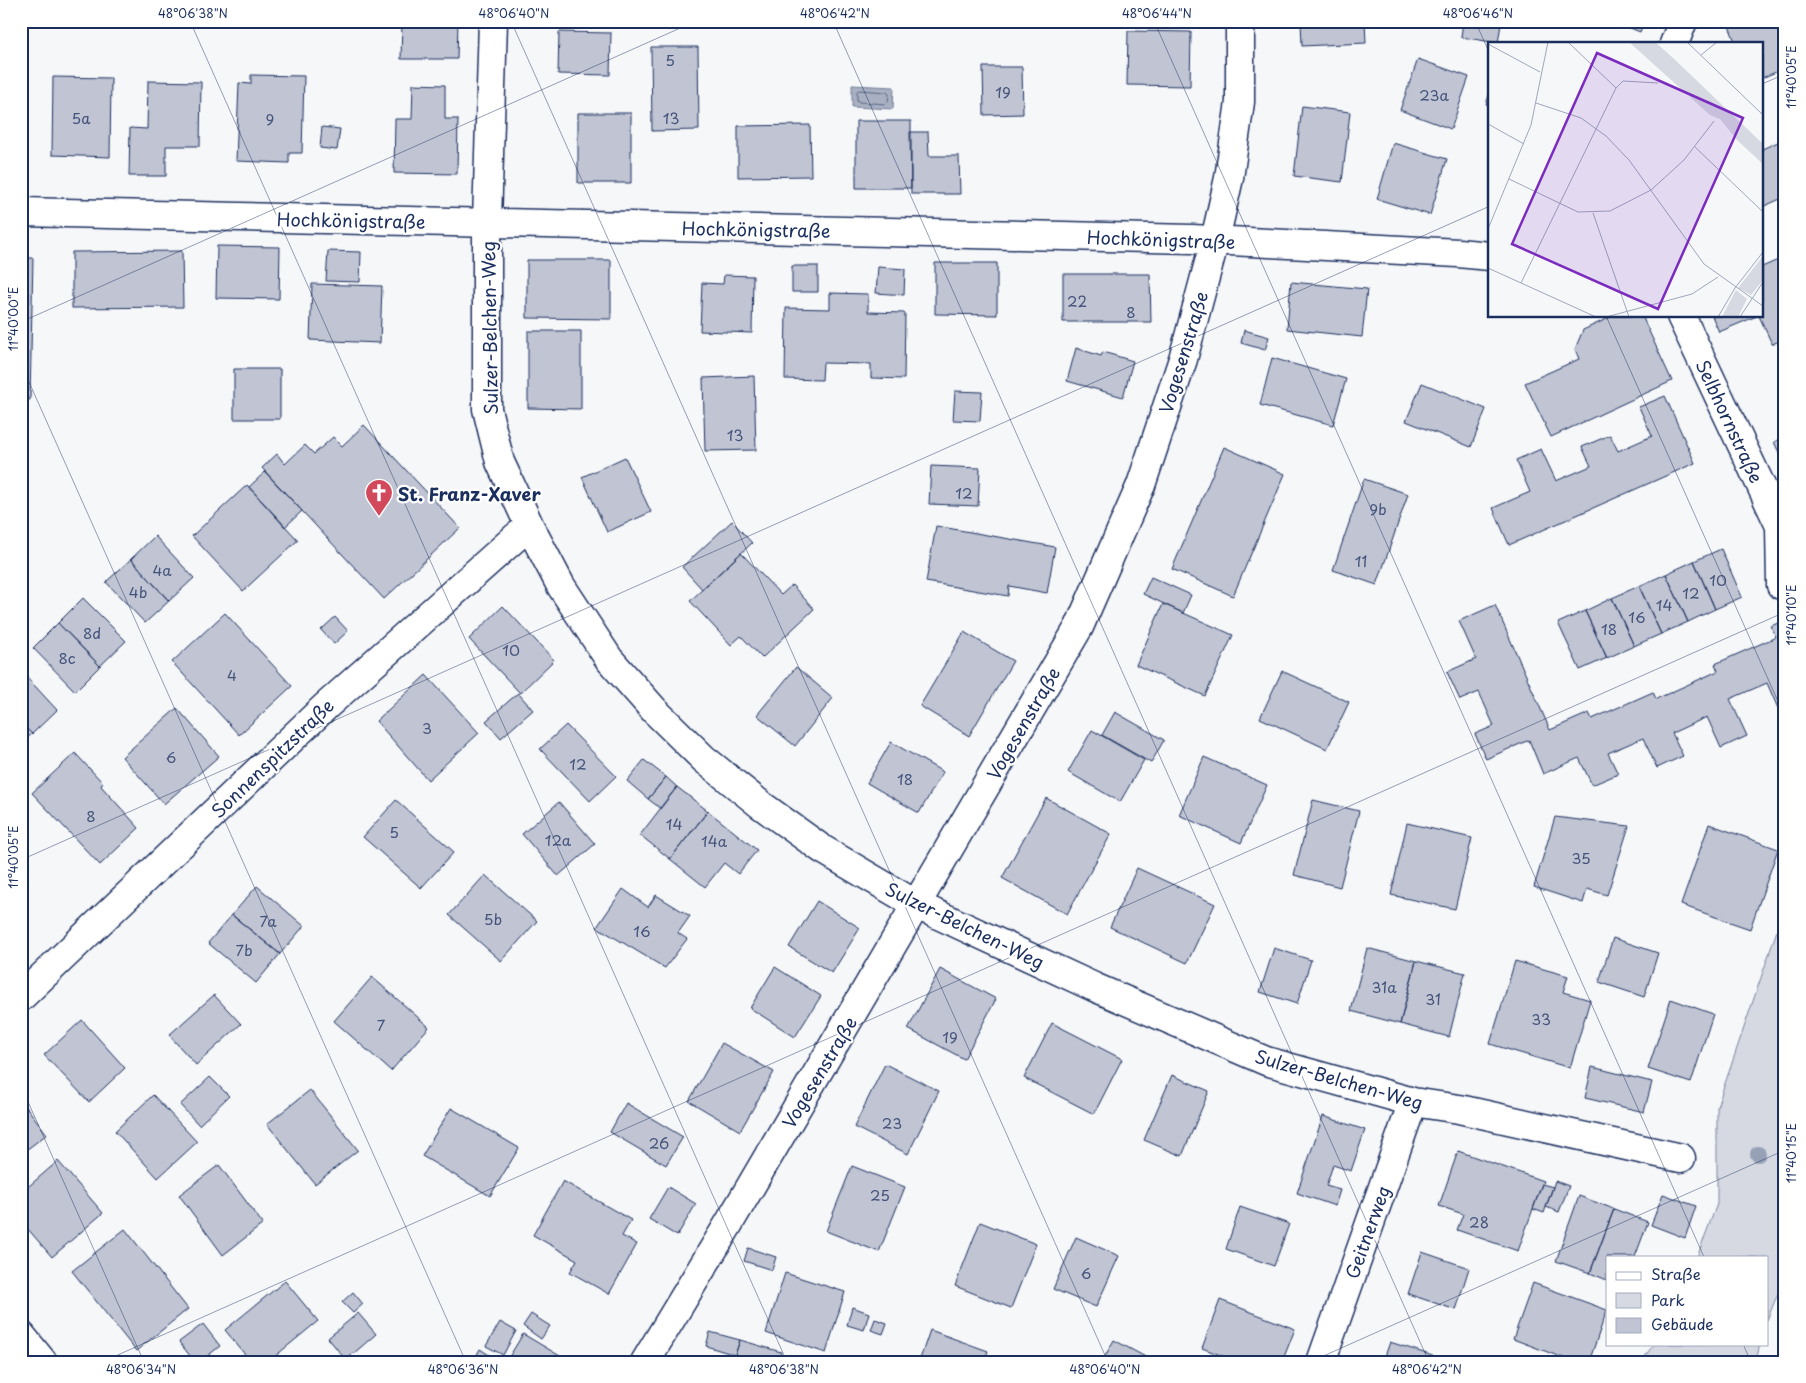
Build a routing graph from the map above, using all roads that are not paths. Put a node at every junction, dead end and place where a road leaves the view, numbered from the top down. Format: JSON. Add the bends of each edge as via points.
{"nodes":[{"id":1,"x":493,"y":21,"type":"edge"},
{"id":2,"x":1240,"y":21,"type":"edge"},
{"id":3,"x":1683,"y":21,"type":"edge"},
{"id":4,"x":1675,"y":42,"type":"edge"},
{"id":5,"x":21,"y":212,"type":"edge"},
{"id":6,"x":487,"y":222,"type":"junction"},
{"id":7,"x":1215,"y":240,"type":"junction"},
{"id":8,"x":1488,"y":256,"type":"edge"},
{"id":9,"x":1682,"y":318,"type":"edge"},
{"id":10,"x":530,"y":527,"type":"junction"},
{"id":11,"x":1781,"y":585,"type":"dead end"},
{"id":12,"x":917,"y":905,"type":"junction"},
{"id":13,"x":21,"y":997,"type":"edge"},
{"id":14,"x":1413,"y":1102,"type":"junction"},
{"id":15,"x":1681,"y":1158,"type":"dead end"},
{"id":16,"x":21,"y":1335,"type":"edge"},
{"id":17,"x":43,"y":1362,"type":"edge"},
{"id":18,"x":645,"y":1362,"type":"edge"},
{"id":19,"x":1321,"y":1362,"type":"edge"}],
"edges":[{"from":1,"to":6,"type":"street","name":"Sulzer-Belchen-Weg"},
{"from":2,"to":7,"type":"street","name":"Vogesenstraße","via":[[1240,102],[1229,178]]},
{"from":3,"to":4,"type":"street"},
{"from":5,"to":6,"type":"street","name":"Hochkönigstraße"},
{"from":6,"to":7,"type":"street","name":"Hochkönigstraße"},
{"from":6,"to":10,"type":"street","name":"Sulzer-Belchen-Weg","via":[[487,409],[500,462]]},
{"from":7,"to":8,"type":"street","name":"Hochkönigstraße"},
{"from":7,"to":12,"type":"street","name":"Vogesenstraße","via":[[1183,359],[1141,485],[1079,628]]},
{"from":9,"to":11,"type":"street","name":"Selbhornstraße","via":[[1780,526]]},
{"from":10,"to":12,"type":"street","name":"Sulzer-Belchen-Weg","via":[[561,586],[609,659],[655,711],[697,752],[761,805],[822,849]]},
{"from":10,"to":13,"type":"street","name":"Sonnenspitzstraße","via":[[326,706]]},
{"from":12,"to":14,"type":"street","name":"Sulzer-Belchen-Weg","via":[[1094,987],[1266,1061]]},
{"from":12,"to":18,"type":"street","name":"Vogesenstraße"},
{"from":14,"to":15,"type":"street","name":"Sulzer-Belchen-Weg","via":[[1459,1109]]},
{"from":14,"to":19,"type":"street","name":"Geitnerweg"},
{"from":16,"to":17,"type":"street"}]}
